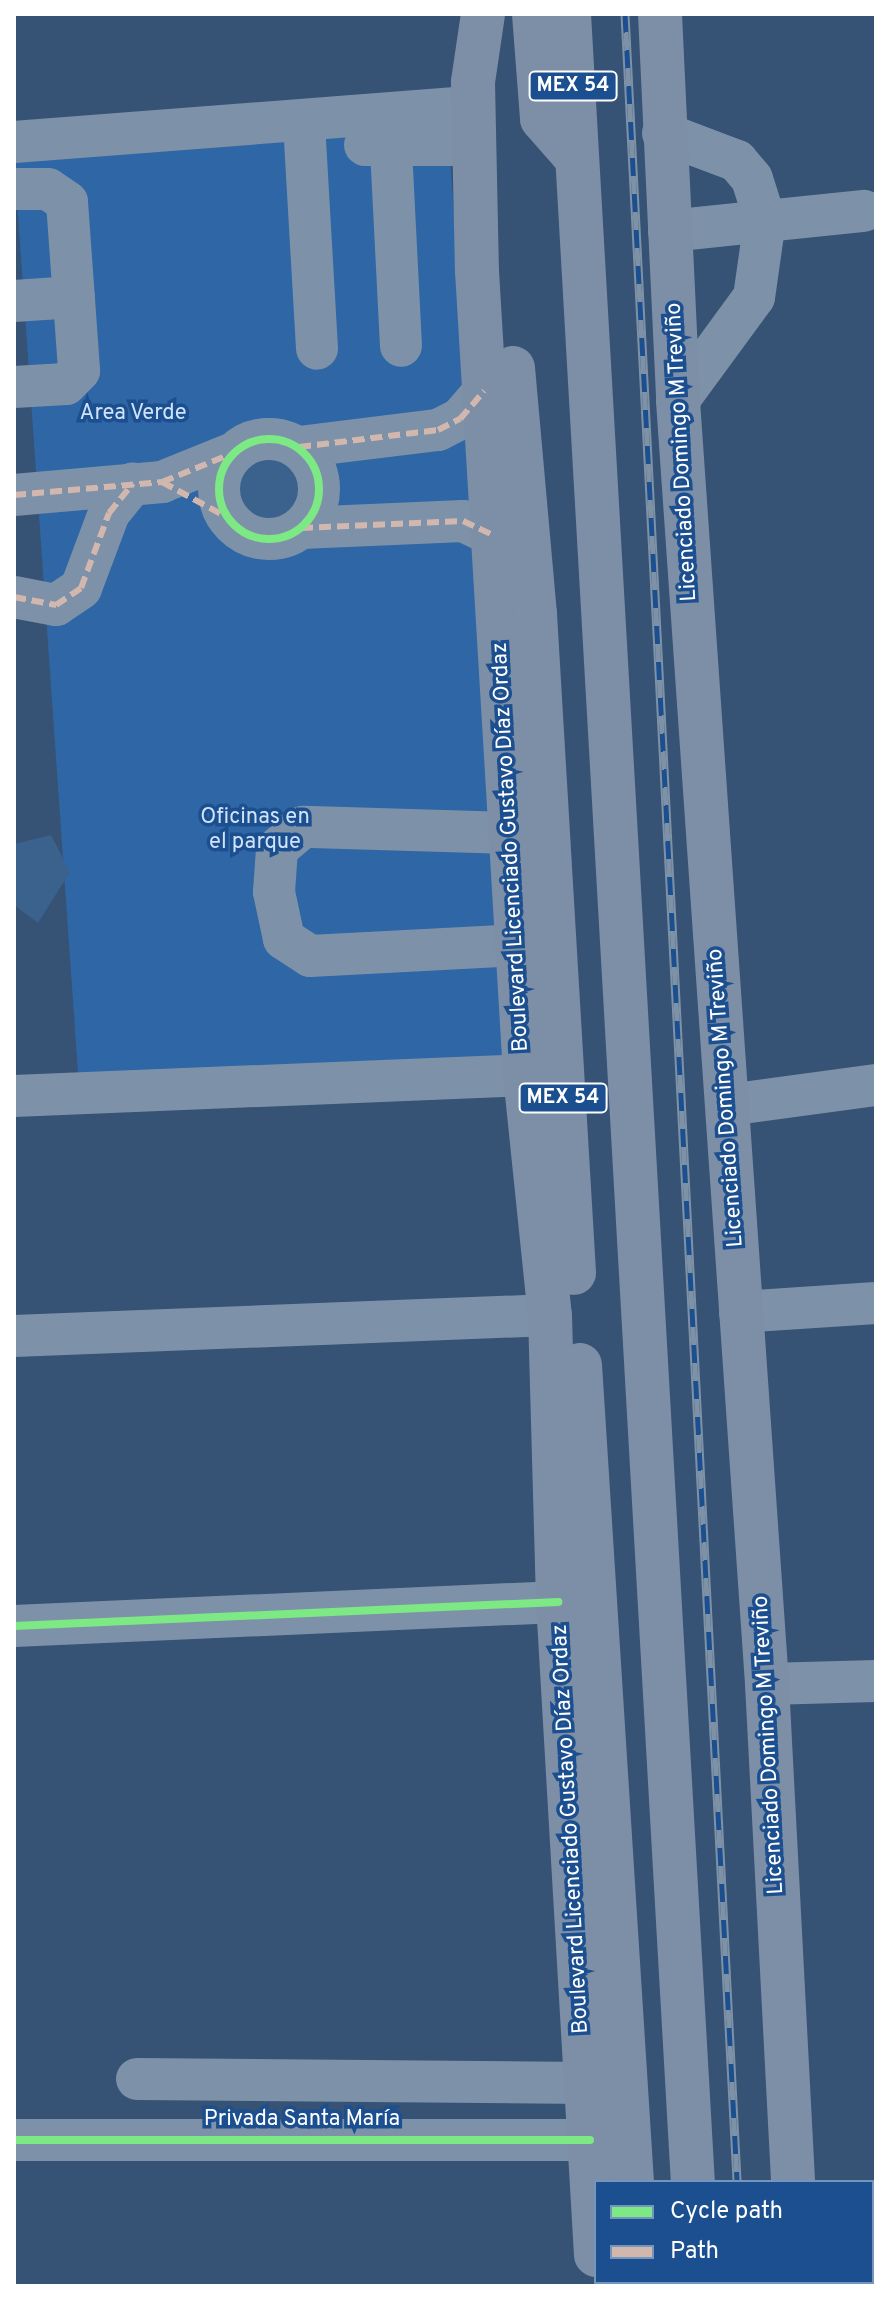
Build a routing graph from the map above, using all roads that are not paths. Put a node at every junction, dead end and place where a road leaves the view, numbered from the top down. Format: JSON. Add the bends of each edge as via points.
{"nodes":[{"id":1,"x":483,"y":14,"type":"edge"},
{"id":2,"x":490,"y":14,"type":"edge"},
{"id":3,"x":534,"y":14,"type":"edge"},
{"id":4,"x":569,"y":14,"type":"edge"},
{"id":5,"x":660,"y":14,"type":"edge"},
{"id":6,"x":304,"y":123,"type":"junction"},
{"id":7,"x":473,"y":126,"type":"junction"},
{"id":8,"x":663,"y":133,"type":"junction"},
{"id":9,"x":22,"y":140,"type":"edge"},
{"id":10,"x":391,"y":149,"type":"junction"},
{"id":11,"x":577,"y":159,"type":"junction"},
{"id":12,"x":14,"y":189,"type":"edge"},
{"id":13,"x":864,"y":211,"type":"dead end"},
{"id":14,"x":765,"y":220,"type":"junction"},
{"id":15,"x":669,"y":231,"type":"junction"},
{"id":16,"x":74,"y":297,"type":"junction"},
{"id":17,"x":14,"y":301,"type":"edge"},
{"id":18,"x":401,"y":346,"type":"dead end"},
{"id":19,"x":317,"y":349,"type":"dead end"},
{"id":20,"x":14,"y":387,"type":"edge"},
{"id":21,"x":484,"y":391,"type":"junction"},
{"id":22,"x":678,"y":401,"type":"junction"},
{"id":23,"x":299,"y":447,"type":"junction"},
{"id":24,"x":231,"y":454,"type":"junction"},
{"id":25,"x":148,"y":482,"type":"junction"},
{"id":26,"x":14,"y":495,"type":"edge"},
{"id":27,"x":226,"y":517,"type":"junction"},
{"id":28,"x":301,"y":528,"type":"junction"},
{"id":29,"x":491,"y":534,"type":"junction"},
{"id":30,"x":14,"y":597,"type":"edge"},
{"id":31,"x":510,"y":833,"type":"junction"},
{"id":32,"x":517,"y":945,"type":"junction"},
{"id":33,"x":525,"y":1075,"type":"junction"},
{"id":34,"x":876,"y":1085,"type":"edge"},
{"id":35,"x":14,"y":1096,"type":"edge"},
{"id":36,"x":728,"y":1105,"type":"junction"},
{"id":37,"x":876,"y":1303,"type":"edge"},
{"id":38,"x":740,"y":1312,"type":"junction"},
{"id":39,"x":550,"y":1315,"type":"junction"},
{"id":40,"x":14,"y":1336,"type":"edge"},
{"id":41,"x":558,"y":1602,"type":"junction"},
{"id":42,"x":14,"y":1626,"type":"edge"},
{"id":43,"x":876,"y":1681,"type":"edge"},
{"id":44,"x":767,"y":1684,"type":"junction"},
{"id":45,"x":137,"y":2079,"type":"dead end"},
{"id":46,"x":587,"y":2083,"type":"junction"},
{"id":47,"x":14,"y":2140,"type":"edge"},
{"id":48,"x":590,"y":2140,"type":"junction"},
{"id":49,"x":632,"y":2180,"type":"edge"},
{"id":50,"x":693,"y":2180,"type":"edge"},
{"id":51,"x":793,"y":2180,"type":"edge"},
{"id":52,"x":594,"y":2217,"type":"edge"}],
"edges":[{"from":1,"to":7,"type":"main road","name":"Boulevard Licenciado Gustavo Díaz Ordaz"},
{"from":2,"to":49,"type":"main road","name":"Boulevard Licenciado Gustavo Díaz Ordaz","number":"MEX 54","via":[[535,614]]},
{"from":3,"to":11,"type":"main road","via":[[542,119]]},
{"from":4,"to":11,"type":"main road","number":"MEX 54"},
{"from":5,"to":8,"type":"main road","name":"Licenciado Domingo M Treviño"},
{"from":6,"to":7,"type":"street"},
{"from":6,"to":9,"type":"street"},
{"from":6,"to":10,"type":"street"},
{"from":6,"to":19,"type":"street"},
{"from":7,"to":10,"type":"street"},
{"from":7,"to":21,"type":"main road","name":"Boulevard Licenciado Gustavo Díaz Ordaz"},
{"from":8,"to":14,"type":"street","via":[[737,161],[752,179]]},
{"from":8,"to":15,"type":"main road","name":"Licenciado Domingo M Treviño"},
{"from":10,"to":18,"type":"street"},
{"from":11,"to":50,"type":"main road","number":"MEX 54"},
{"from":12,"to":16,"type":"street","via":[[48,189],[67,202]]},
{"from":13,"to":14,"type":"street"},
{"from":14,"to":15,"type":"street"},
{"from":14,"to":22,"type":"street","via":[[754,297]]},
{"from":15,"to":22,"type":"main road","name":"Licenciado Domingo M Treviño"},
{"from":16,"to":17,"type":"street"},
{"from":16,"to":20,"type":"street","via":[[74,379]]},
{"from":21,"to":23,"type":"street","via":[[460,419],[438,430]]},
{"from":21,"to":29,"type":"main road","name":"Boulevard Licenciado Gustavo Díaz Ordaz"},
{"from":22,"to":36,"type":"main road","name":"Licenciado Domingo M Treviño"},
{"from":23,"to":24,"type":"street","via":[[262,439]]},
{"from":23,"to":28,"type":"street","via":[[319,490]]},
{"from":24,"to":25,"type":"street"},
{"from":24,"to":27,"type":"street","via":[[219,481]]},
{"from":25,"to":26,"type":"street"},
{"from":25,"to":27,"type":"street"},
{"from":25,"to":30,"type":"street","via":[[109,513],[81,588],[56,605]]},
{"from":27,"to":28,"type":"street","via":[[253,537],[271,540]]},
{"from":28,"to":29,"type":"street","via":[[463,521]]},
{"from":29,"to":31,"type":"main road","name":"Boulevard Licenciado Gustavo Díaz Ordaz"},
{"from":31,"to":32,"type":"main road","name":"Boulevard Licenciado Gustavo Díaz Ordaz"},
{"from":31,"to":32,"type":"street","via":[[303,827],[277,849],[274,892],[284,939],[310,956]]},
{"from":32,"to":33,"type":"main road","name":"Boulevard Licenciado Gustavo Díaz Ordaz"},
{"from":33,"to":35,"type":"street"},
{"from":33,"to":39,"type":"main road","name":"Boulevard Licenciado Gustavo Díaz Ordaz"},
{"from":34,"to":36,"type":"street"},
{"from":36,"to":38,"type":"main road","name":"Licenciado Domingo M Treviño"},
{"from":37,"to":38,"type":"street"},
{"from":38,"to":44,"type":"main road","name":"Licenciado Domingo M Treviño"},
{"from":39,"to":40,"type":"street"},
{"from":39,"to":41,"type":"main road","name":"Boulevard Licenciado Gustavo Díaz Ordaz"},
{"from":41,"to":42,"type":"street"},
{"from":41,"to":46,"type":"main road","name":"Boulevard Licenciado Gustavo Díaz Ordaz"},
{"from":43,"to":44,"type":"street"},
{"from":44,"to":51,"type":"main road","name":"Licenciado Domingo M Treviño"},
{"from":45,"to":46,"type":"street"},
{"from":46,"to":48,"type":"main road","name":"Boulevard Licenciado Gustavo Díaz Ordaz"},
{"from":47,"to":48,"type":"street","name":"Privada Santa María"},
{"from":48,"to":52,"type":"main road","name":"Boulevard Licenciado Gustavo Díaz Ordaz"}]}
